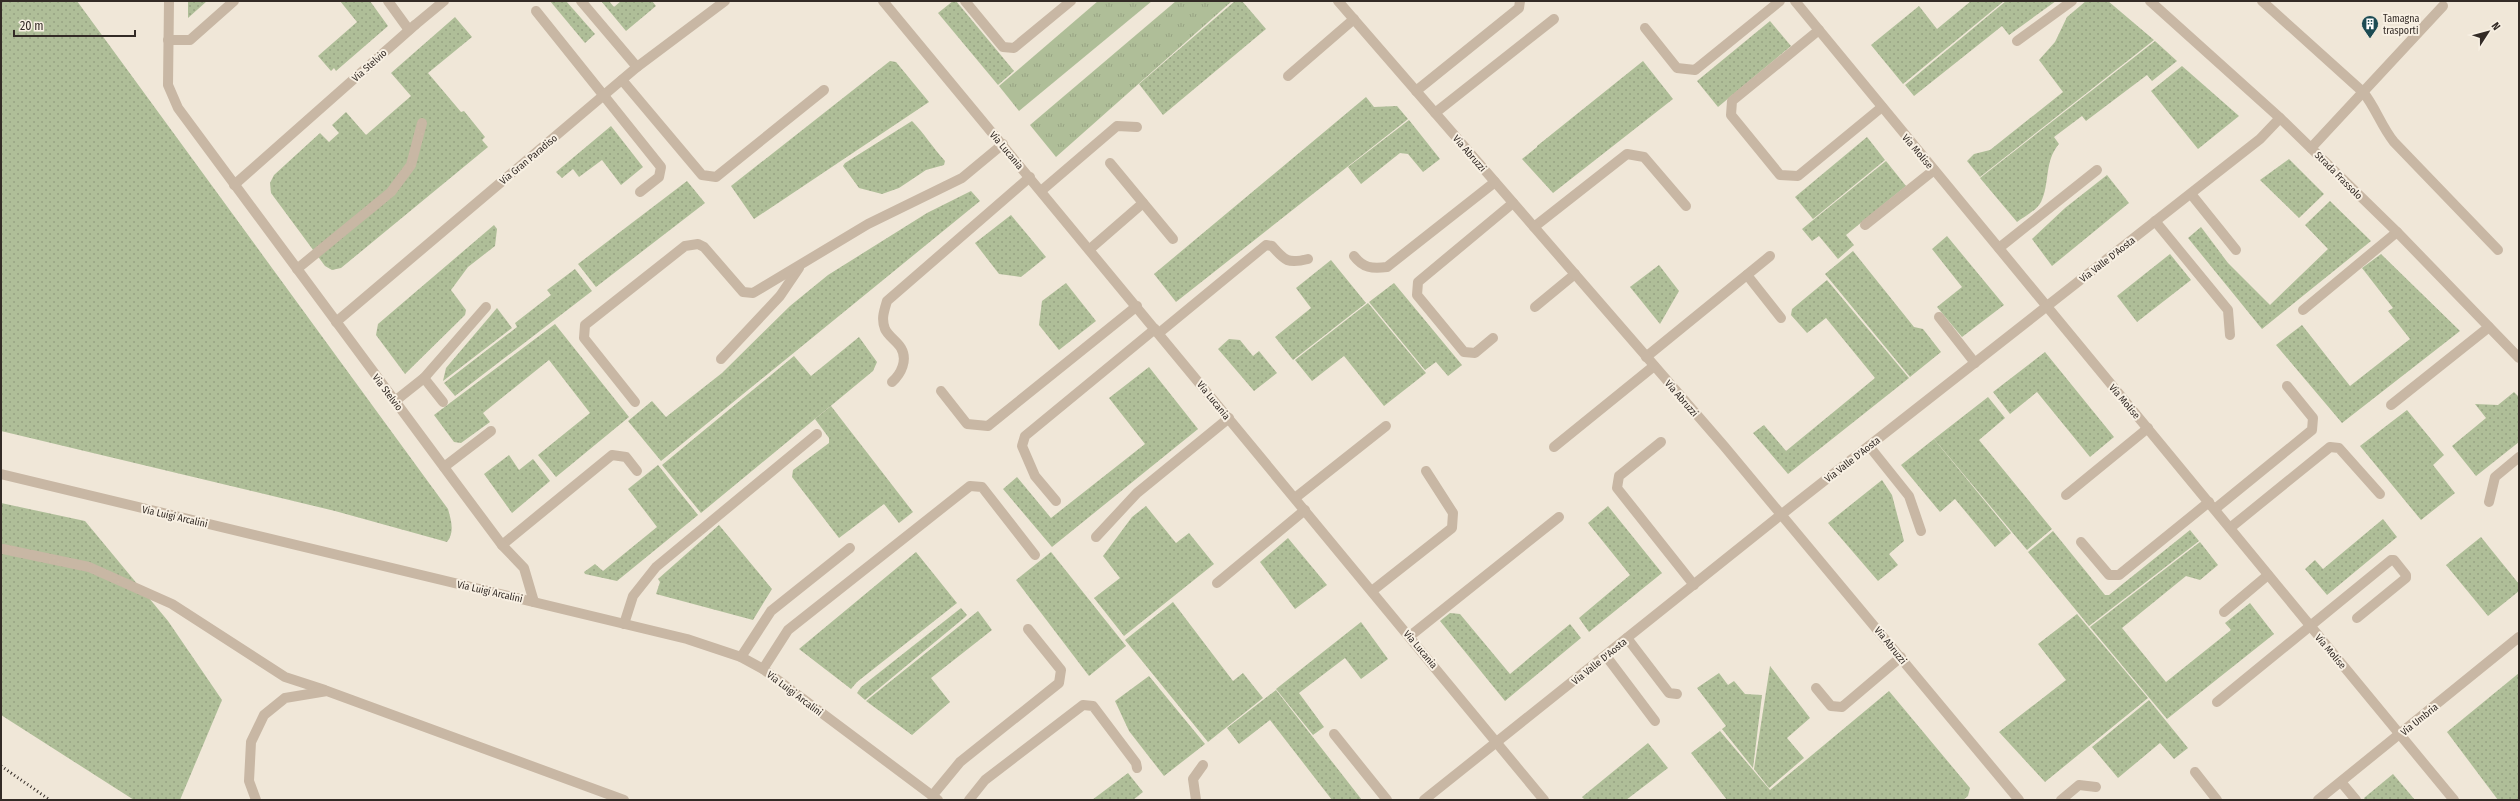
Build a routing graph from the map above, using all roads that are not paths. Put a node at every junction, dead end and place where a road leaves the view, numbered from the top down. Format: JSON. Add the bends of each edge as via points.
{"nodes":[{"id":1,"x":169,"y":1,"type":"edge"},
{"id":2,"x":234,"y":1,"type":"edge"},
{"id":3,"x":388,"y":1,"type":"edge"},
{"id":4,"x":444,"y":1,"type":"edge"},
{"id":5,"x":581,"y":1,"type":"edge"},
{"id":6,"x":725,"y":1,"type":"edge"},
{"id":7,"x":883,"y":1,"type":"edge"},
{"id":8,"x":965,"y":1,"type":"edge"},
{"id":9,"x":1071,"y":1,"type":"edge"},
{"id":10,"x":1338,"y":1,"type":"edge"},
{"id":11,"x":1520,"y":1,"type":"edge"},
{"id":12,"x":1780,"y":1,"type":"edge"},
{"id":13,"x":1795,"y":1,"type":"edge"},
{"id":14,"x":2072,"y":1,"type":"edge"},
{"id":15,"x":2150,"y":1,"type":"edge"},
{"id":16,"x":2262,"y":1,"type":"edge"},
{"id":17,"x":2443,"y":6,"type":"dead end"},
{"id":18,"x":536,"y":11,"type":"dead end"},
{"id":19,"x":1354,"y":19,"type":"junction"},
{"id":20,"x":1554,"y":19,"type":"dead end"},
{"id":21,"x":412,"y":28,"type":"junction"},
{"id":22,"x":1645,"y":28,"type":"dead end"},
{"id":23,"x":1819,"y":30,"type":"junction"},
{"id":24,"x":168,"y":40,"type":"junction"},
{"id":25,"x":2017,"y":41,"type":"dead end"},
{"id":26,"x":637,"y":67,"type":"junction"},
{"id":27,"x":1288,"y":76,"type":"dead end"},
{"id":28,"x":622,"y":80,"type":"junction"},
{"id":29,"x":824,"y":90,"type":"dead end"},
{"id":30,"x":1416,"y":91,"type":"junction"},
{"id":31,"x":2363,"y":92,"type":"junction"},
{"id":32,"x":604,"y":95,"type":"junction"},
{"id":33,"x":1882,"y":107,"type":"junction"},
{"id":34,"x":1435,"y":113,"type":"junction"},
{"id":35,"x":2280,"y":118,"type":"junction"},
{"id":36,"x":422,"y":123,"type":"dead end"},
{"id":37,"x":1136,"y":127,"type":"dead end"},
{"id":38,"x":1003,"y":144,"type":"junction"},
{"id":39,"x":2312,"y":148,"type":"junction"},
{"id":40,"x":1110,"y":163,"type":"dead end"},
{"id":41,"x":1934,"y":170,"type":"junction"},
{"id":42,"x":2097,"y":170,"type":"dead end"},
{"id":43,"x":1030,"y":177,"type":"junction"},
{"id":44,"x":1495,"y":182,"type":"junction"},
{"id":45,"x":234,"y":185,"type":"junction"},
{"id":46,"x":1041,"y":191,"type":"junction"},
{"id":47,"x":640,"y":192,"type":"dead end"},
{"id":48,"x":2191,"y":194,"type":"junction"},
{"id":49,"x":1143,"y":203,"type":"junction"},
{"id":50,"x":1513,"y":203,"type":"junction"},
{"id":51,"x":1686,"y":206,"type":"dead end"},
{"id":52,"x":2155,"y":221,"type":"junction"},
{"id":53,"x":1864,"y":225,"type":"dead end"},
{"id":54,"x":1534,"y":227,"type":"junction"},
{"id":55,"x":2397,"y":232,"type":"junction"},
{"id":56,"x":1173,"y":238,"type":"dead end"},
{"id":57,"x":1999,"y":248,"type":"junction"},
{"id":58,"x":1090,"y":249,"type":"junction"},
{"id":59,"x":2236,"y":250,"type":"dead end"},
{"id":60,"x":2498,"y":250,"type":"dead end"},
{"id":61,"x":1354,"y":256,"type":"dead end"},
{"id":62,"x":1770,"y":256,"type":"dead end"},
{"id":63,"x":1308,"y":259,"type":"dead end"},
{"id":64,"x":801,"y":265,"type":"junction"},
{"id":65,"x":297,"y":269,"type":"junction"},
{"id":66,"x":1575,"y":274,"type":"junction"},
{"id":67,"x":1747,"y":275,"type":"junction"},
{"id":68,"x":1137,"y":306,"type":"junction"},
{"id":69,"x":2046,"y":306,"type":"junction"},
{"id":70,"x":486,"y":307,"type":"dead end"},
{"id":71,"x":1535,"y":307,"type":"dead end"},
{"id":72,"x":2303,"y":310,"type":"dead end"},
{"id":73,"x":1781,"y":318,"type":"dead end"},
{"id":74,"x":1939,"y":318,"type":"dead end"},
{"id":75,"x":336,"y":322,"type":"junction"},
{"id":76,"x":2489,"y":327,"type":"junction"},
{"id":77,"x":1157,"y":331,"type":"junction"},
{"id":78,"x":2230,"y":335,"type":"dead end"},
{"id":79,"x":1493,"y":338,"type":"dead end"},
{"id":80,"x":1646,"y":357,"type":"junction"},
{"id":81,"x":2519,"y":358,"type":"edge"},
{"id":82,"x":722,"y":359,"type":"dead end"},
{"id":83,"x":1975,"y":363,"type":"junction"},
{"id":84,"x":1654,"y":366,"type":"junction"},
{"id":85,"x":424,"y":378,"type":"junction"},
{"id":86,"x":892,"y":382,"type":"dead end"},
{"id":87,"x":2287,"y":386,"type":"dead end"},
{"id":88,"x":941,"y":391,"type":"dead end"},
{"id":89,"x":395,"y":401,"type":"junction"},
{"id":90,"x":443,"y":402,"type":"dead end"},
{"id":91,"x":635,"y":402,"type":"dead end"},
{"id":92,"x":2390,"y":405,"type":"dead end"},
{"id":93,"x":1229,"y":418,"type":"junction"},
{"id":94,"x":1386,"y":426,"type":"dead end"},
{"id":95,"x":2148,"y":428,"type":"junction"},
{"id":96,"x":491,"y":431,"type":"dead end"},
{"id":97,"x":817,"y":434,"type":"dead end"},
{"id":98,"x":1661,"y":442,"type":"dead end"},
{"id":99,"x":1869,"y":446,"type":"junction"},
{"id":100,"x":1554,"y":447,"type":"dead end"},
{"id":101,"x":2519,"y":457,"type":"edge"},
{"id":102,"x":444,"y":467,"type":"junction"},
{"id":103,"x":637,"y":471,"type":"dead end"},
{"id":104,"x":1426,"y":471,"type":"dead end"},
{"id":105,"x":1,"y":474,"type":"edge"},
{"id":106,"x":2380,"y":494,"type":"dead end"},
{"id":107,"x":2066,"y":495,"type":"dead end"},
{"id":108,"x":1295,"y":498,"type":"junction"},
{"id":109,"x":1056,"y":501,"type":"dead end"},
{"id":110,"x":2489,"y":502,"type":"dead end"},
{"id":111,"x":2212,"y":506,"type":"junction"},
{"id":112,"x":1305,"y":510,"type":"junction"},
{"id":113,"x":1782,"y":514,"type":"junction"},
{"id":114,"x":1560,"y":517,"type":"dead end"},
{"id":115,"x":2230,"y":528,"type":"junction"},
{"id":116,"x":1921,"y":531,"type":"dead end"},
{"id":117,"x":1096,"y":537,"type":"dead end"},
{"id":118,"x":2081,"y":542,"type":"dead end"},
{"id":119,"x":502,"y":545,"type":"junction"},
{"id":120,"x":850,"y":548,"type":"dead end"},
{"id":121,"x":3,"y":549,"type":"dead end"},
{"id":122,"x":1035,"y":555,"type":"dead end"},
{"id":123,"x":2268,"y":575,"type":"junction"},
{"id":124,"x":1217,"y":583,"type":"dead end"},
{"id":125,"x":1694,"y":585,"type":"junction"},
{"id":126,"x":1372,"y":591,"type":"junction"},
{"id":127,"x":534,"y":602,"type":"junction"},
{"id":128,"x":2224,"y":612,"type":"dead end"},
{"id":129,"x":2357,"y":618,"type":"dead end"},
{"id":130,"x":624,"y":624,"type":"junction"},
{"id":131,"x":2309,"y":625,"type":"junction"},
{"id":132,"x":1028,"y":629,"type":"dead end"},
{"id":133,"x":1410,"y":636,"type":"junction"},
{"id":134,"x":2519,"y":637,"type":"edge"},
{"id":135,"x":1628,"y":638,"type":"junction"},
{"id":136,"x":1606,"y":656,"type":"junction"},
{"id":137,"x":741,"y":657,"type":"junction"},
{"id":138,"x":1901,"y":657,"type":"junction"},
{"id":139,"x":763,"y":669,"type":"junction"},
{"id":140,"x":1816,"y":688,"type":"dead end"},
{"id":141,"x":327,"y":690,"type":"junction"},
{"id":142,"x":1677,"y":694,"type":"dead end"},
{"id":143,"x":2217,"y":702,"type":"dead end"},
{"id":144,"x":1655,"y":721,"type":"dead end"},
{"id":145,"x":1334,"y":734,"type":"dead end"},
{"id":146,"x":2400,"y":735,"type":"junction"},
{"id":147,"x":1497,"y":742,"type":"junction"},
{"id":148,"x":1203,"y":765,"type":"dead end"},
{"id":149,"x":1137,"y":768,"type":"dead end"},
{"id":150,"x":2195,"y":772,"type":"dead end"},
{"id":151,"x":2341,"y":782,"type":"junction"},
{"id":152,"x":2096,"y":787,"type":"dead end"},
{"id":153,"x":935,"y":798,"type":"edge"},
{"id":154,"x":256,"y":800,"type":"edge"},
{"id":155,"x":624,"y":800,"type":"edge"},
{"id":156,"x":969,"y":800,"type":"edge"},
{"id":157,"x":1196,"y":800,"type":"edge"},
{"id":158,"x":1387,"y":800,"type":"edge"},
{"id":159,"x":1424,"y":800,"type":"edge"},
{"id":160,"x":1544,"y":800,"type":"edge"},
{"id":161,"x":2019,"y":800,"type":"edge"},
{"id":162,"x":2061,"y":800,"type":"edge"},
{"id":163,"x":2217,"y":800,"type":"edge"},
{"id":164,"x":2318,"y":800,"type":"edge"},
{"id":165,"x":2356,"y":800,"type":"edge"},
{"id":166,"x":2454,"y":800,"type":"edge"}],
"edges":[{"from":1,"to":24,"type":"street","name":"Via Stelvio"},
{"from":2,"to":24,"type":"street","via":[[190,40]]},
{"from":3,"to":21,"type":"street"},
{"from":4,"to":21,"type":"street","name":"Via Stelvio"},
{"from":5,"to":26,"type":"street"},
{"from":6,"to":26,"type":"street","name":"Via Gran Paradiso"},
{"from":7,"to":38,"type":"street","name":"Via Lucania"},
{"from":8,"to":9,"type":"street","via":[[1003,47],[1014,48]]},
{"from":10,"to":19,"type":"street","name":"Via Abruzzi"},
{"from":11,"to":30,"type":"street","via":[[1519,8]]},
{"from":12,"to":22,"type":"street","via":[[1695,70],[1677,68]]},
{"from":13,"to":23,"type":"street","name":"Via Molise"},
{"from":14,"to":25,"type":"street"},
{"from":15,"to":35,"type":"street","name":"Strada Frassolo"},
{"from":16,"to":31,"type":"street"},
{"from":17,"to":31,"type":"street"},
{"from":18,"to":32,"type":"street"},
{"from":19,"to":27,"type":"street"},
{"from":19,"to":30,"type":"street","name":"Via Abruzzi"},
{"from":20,"to":34,"type":"street"},
{"from":21,"to":45,"type":"street","name":"Via Stelvio"},
{"from":23,"to":33,"type":"street","name":"Via Molise"},
{"from":23,"to":33,"type":"street","via":[[1732,102],[1731,115],[1780,175],[1798,176]]},
{"from":24,"to":45,"type":"street","name":"Via Stelvio","via":[[168,85],[178,108]]},
{"from":26,"to":28,"type":"street","name":"Via Gran Paradiso"},
{"from":28,"to":29,"type":"street","via":[[702,175],[716,177]]},
{"from":28,"to":32,"type":"street","name":"Via Gran Paradiso"},
{"from":30,"to":34,"type":"street","name":"Via Abruzzi"},
{"from":31,"to":39,"type":"street"},
{"from":31,"to":60,"type":"street","via":[[2375,106],[2394,142]]},
{"from":32,"to":47,"type":"street","via":[[661,167],[660,177]]},
{"from":32,"to":75,"type":"street","name":"Via Gran Paradiso"},
{"from":33,"to":41,"type":"street","name":"Via Molise"},
{"from":34,"to":44,"type":"street","name":"Via Abruzzi"},
{"from":35,"to":39,"type":"street","name":"Strada Frassolo"},
{"from":35,"to":48,"type":"street","name":"Via Valle D'Aosta","via":[[2260,139]]},
{"from":36,"to":65,"type":"street","via":[[411,165],[391,192]]},
{"from":37,"to":46,"type":"street","via":[[1117,126]]},
{"from":38,"to":43,"type":"street","name":"Via Lucania"},
{"from":38,"to":64,"type":"street","via":[[962,178],[868,224]]},
{"from":39,"to":55,"type":"street","name":"Strada Frassolo"},
{"from":40,"to":49,"type":"street"},
{"from":41,"to":53,"type":"street"},
{"from":41,"to":57,"type":"street","name":"Via Molise"},
{"from":42,"to":57,"type":"street"},
{"from":43,"to":46,"type":"street","name":"Via Lucania"},
{"from":43,"to":86,"type":"street","via":[[887,301],[882,315],[885,329],[902,349],[904,361],[899,375]]},
{"from":44,"to":50,"type":"street","name":"Via Abruzzi"},
{"from":44,"to":61,"type":"street","via":[[1387,267],[1373,269],[1360,264]]},
{"from":45,"to":65,"type":"street","name":"Via Stelvio"},
{"from":46,"to":58,"type":"street","name":"Via Lucania"},
{"from":48,"to":52,"type":"street","name":"Via Valle D'Aosta"},
{"from":48,"to":59,"type":"street"},
{"from":49,"to":56,"type":"street"},
{"from":49,"to":58,"type":"street"},
{"from":50,"to":54,"type":"street","name":"Via Abruzzi"},
{"from":50,"to":79,"type":"street","via":[[1418,282],[1417,295],[1464,352],[1475,353]]},
{"from":51,"to":54,"type":"street","via":[[1644,157],[1626,154]]},
{"from":52,"to":69,"type":"street","name":"Via Valle D'Aosta"},
{"from":52,"to":78,"type":"street","via":[[2228,310]]},
{"from":54,"to":66,"type":"street","name":"Via Abruzzi"},
{"from":55,"to":72,"type":"street"},
{"from":55,"to":76,"type":"street","name":"Strada Frassolo"},
{"from":57,"to":69,"type":"street","name":"Via Molise"},
{"from":58,"to":68,"type":"street","name":"Via Lucania"},
{"from":62,"to":67,"type":"street"},
{"from":63,"to":77,"type":"street","via":[[1295,262],[1283,259],[1272,246],[1266,245]]},
{"from":64,"to":82,"type":"street","via":[[780,296]]},
{"from":64,"to":91,"type":"street","via":[[753,293],[742,292],[704,246],[685,246],[585,325],[584,338]]},
{"from":65,"to":75,"type":"street","name":"Via Stelvio"},
{"from":66,"to":71,"type":"street"},
{"from":66,"to":80,"type":"street","name":"Via Abruzzi"},
{"from":67,"to":73,"type":"street"},
{"from":67,"to":80,"type":"street"},
{"from":68,"to":77,"type":"street","name":"Via Lucania"},
{"from":68,"to":88,"type":"street","via":[[988,426],[967,424]]},
{"from":69,"to":83,"type":"street","name":"Via Valle D'Aosta"},
{"from":69,"to":95,"type":"street","name":"Via Molise"},
{"from":70,"to":85,"type":"street"},
{"from":74,"to":83,"type":"street"},
{"from":75,"to":89,"type":"street","name":"Via Stelvio"},
{"from":76,"to":81,"type":"street","name":"Strada Frassolo"},
{"from":76,"to":92,"type":"street"},
{"from":77,"to":93,"type":"street","name":"Via Lucania"},
{"from":77,"to":109,"type":"street","via":[[1025,436],[1022,446],[1035,476]]},
{"from":80,"to":84,"type":"street","name":"Via Abruzzi"},
{"from":83,"to":99,"type":"street","name":"Via Valle D'Aosta"},
{"from":84,"to":100,"type":"street"},
{"from":84,"to":113,"type":"street","name":"Via Abruzzi"},
{"from":85,"to":89,"type":"street"},
{"from":85,"to":90,"type":"street"},
{"from":87,"to":111,"type":"street","via":[[2313,418],[2312,430]]},
{"from":89,"to":102,"type":"street","name":"Via Stelvio"},
{"from":93,"to":108,"type":"street","name":"Via Lucania"},
{"from":93,"to":117,"type":"street","via":[[1137,494]]},
{"from":94,"to":108,"type":"street"},
{"from":95,"to":107,"type":"street"},
{"from":95,"to":111,"type":"street","name":"Via Molise"},
{"from":96,"to":102,"type":"street"},
{"from":97,"to":130,"type":"street","via":[[656,567],[633,596]]},
{"from":98,"to":125,"type":"street","via":[[1619,476],[1617,488]]},
{"from":99,"to":113,"type":"street","name":"Via Valle D'Aosta"},
{"from":99,"to":116,"type":"street","via":[[1909,496]]},
{"from":101,"to":110,"type":"street","via":[[2495,477]]},
{"from":102,"to":119,"type":"street","name":"Via Stelvio"},
{"from":103,"to":119,"type":"street","via":[[626,457],[612,455]]},
{"from":104,"to":126,"type":"street","via":[[1453,513],[1452,528]]},
{"from":105,"to":127,"type":"street","name":"Via Luigi Arcalini"},
{"from":106,"to":115,"type":"street","via":[[2339,448],[2330,447]]},
{"from":108,"to":112,"type":"street","name":"Via Lucania"},
{"from":111,"to":115,"type":"street","name":"Via Molise"},
{"from":111,"to":118,"type":"street","via":[[2119,575],[2109,575]]},
{"from":112,"to":124,"type":"street"},
{"from":112,"to":126,"type":"street","name":"Via Lucania"},
{"from":113,"to":125,"type":"street","name":"Via Valle D'Aosta"},
{"from":113,"to":138,"type":"street","name":"Via Abruzzi"},
{"from":114,"to":133,"type":"street"},
{"from":115,"to":123,"type":"street","name":"Via Molise"},
{"from":119,"to":127,"type":"street","name":"Via Stelvio","via":[[524,568]]},
{"from":120,"to":137,"type":"street","via":[[771,611]]},
{"from":121,"to":141,"type":"street","via":[[89,567],[172,604],[285,677]]},
{"from":122,"to":139,"type":"street","via":[[982,487],[970,486],[788,630]]},
{"from":123,"to":128,"type":"street"},
{"from":123,"to":131,"type":"street","name":"Via Molise"},
{"from":125,"to":135,"type":"street","name":"Via Valle D'Aosta"},
{"from":126,"to":133,"type":"street","name":"Via Lucania"},
{"from":127,"to":130,"type":"street","name":"Via Luigi Arcalini"},
{"from":129,"to":131,"type":"street","via":[[2406,578],[2394,560]]},
{"from":130,"to":137,"type":"street","name":"Via Luigi Arcalini","via":[[687,639]]},
{"from":131,"to":143,"type":"street"},
{"from":131,"to":146,"type":"street","name":"Via Molise"},
{"from":132,"to":153,"type":"street","via":[[1060,670],[1059,683],[960,762]]},
{"from":133,"to":147,"type":"street","name":"Via Lucania"},
{"from":134,"to":146,"type":"street","name":"Via Umbria"},
{"from":135,"to":136,"type":"street","name":"Via Valle D'Aosta"},
{"from":135,"to":142,"type":"street","via":[[1669,693]]},
{"from":136,"to":144,"type":"street"},
{"from":136,"to":147,"type":"street","name":"Via Valle D'Aosta"},
{"from":137,"to":139,"type":"street","name":"Via Luigi Arcalini"},
{"from":138,"to":140,"type":"street","via":[[1842,707],[1831,706]]},
{"from":138,"to":161,"type":"street","name":"Via Abruzzi"},
{"from":139,"to":153,"type":"street","name":"Via Luigi Arcalini"},
{"from":141,"to":154,"type":"street","via":[[285,698],[264,715],[251,742],[249,781]]},
{"from":141,"to":155,"type":"street"},
{"from":145,"to":158,"type":"street"},
{"from":146,"to":151,"type":"street","name":"Via Umbria"},
{"from":146,"to":166,"type":"street","name":"Via Molise"},
{"from":147,"to":159,"type":"street","name":"Via Valle D'Aosta"},
{"from":147,"to":160,"type":"street","name":"Via Lucania"},
{"from":148,"to":157,"type":"street","via":[[1193,779]]},
{"from":149,"to":156,"type":"street","via":[[1136,763],[1093,706],[1083,705],[985,780]]},
{"from":150,"to":163,"type":"street"},
{"from":151,"to":164,"type":"street","name":"Via Umbria"},
{"from":151,"to":165,"type":"street"},
{"from":152,"to":162,"type":"street","via":[[2079,785]]}]}
